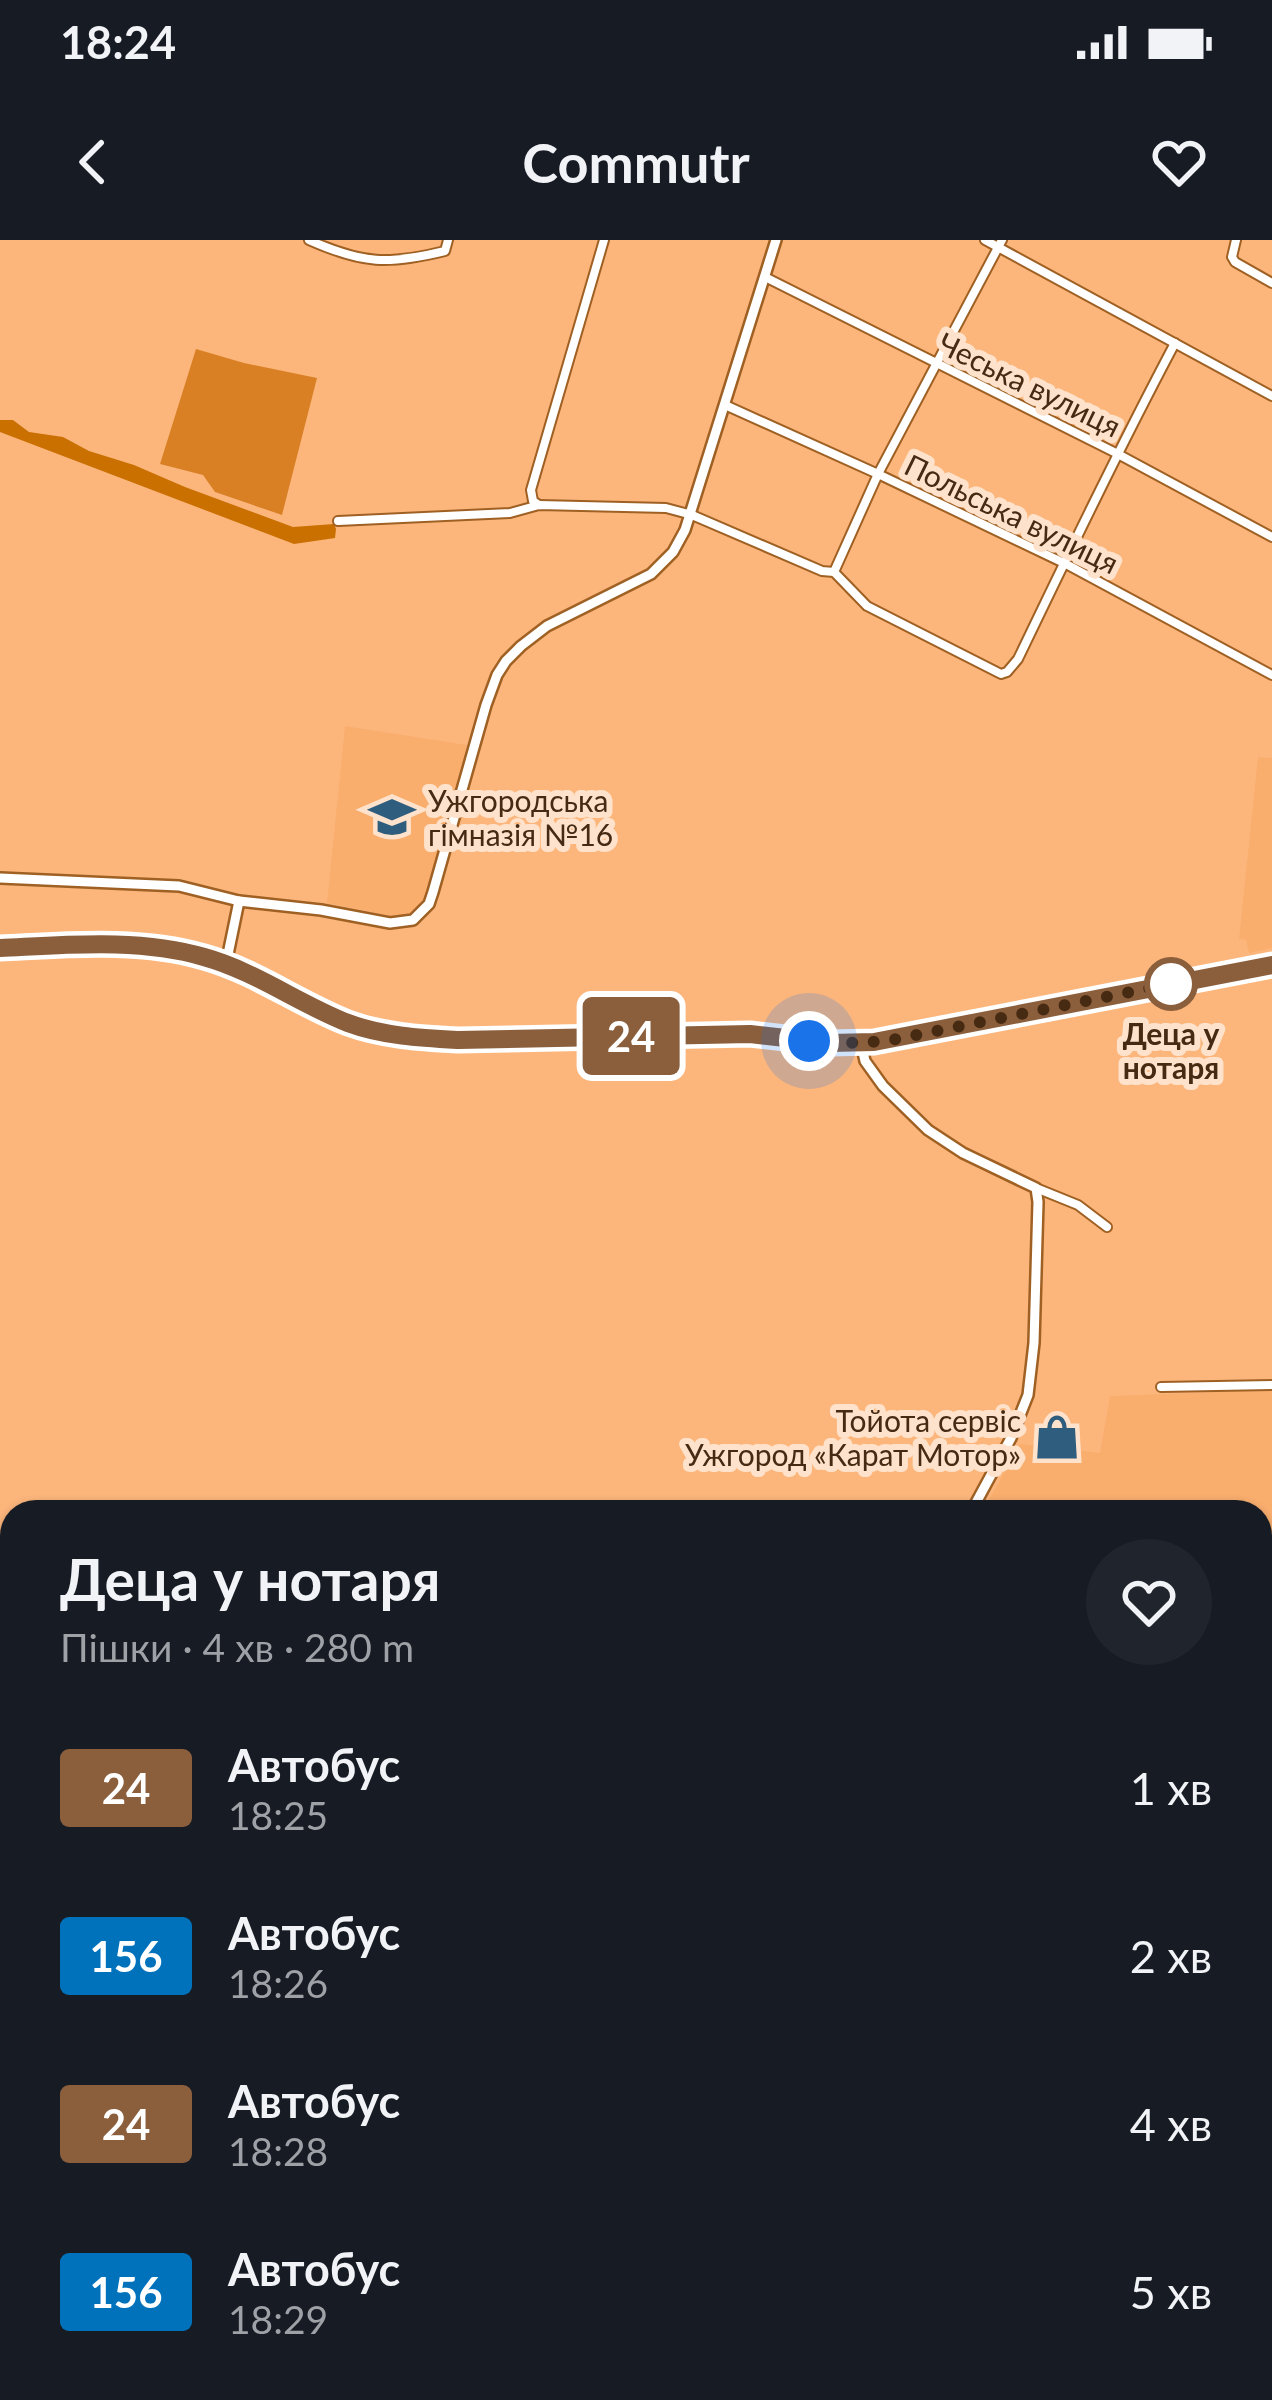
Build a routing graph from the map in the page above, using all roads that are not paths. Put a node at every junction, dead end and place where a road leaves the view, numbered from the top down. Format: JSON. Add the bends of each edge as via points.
{"nodes":[{"id":1,"x":309,"y":240,"type":"edge"},
{"id":2,"x":448,"y":240,"type":"edge"},
{"id":3,"x":604,"y":240,"type":"edge"},
{"id":4,"x":776,"y":240,"type":"edge"},
{"id":5,"x":985,"y":240,"type":"edge"},
{"id":6,"x":1236,"y":240,"type":"edge"},
{"id":7,"x":1000,"y":243,"type":"edge"},
{"id":8,"x":765,"y":277,"type":"junction"},
{"id":9,"x":1272,"y":283,"type":"edge"},
{"id":10,"x":1175,"y":343,"type":"junction"},
{"id":11,"x":936,"y":364,"type":"junction"},
{"id":12,"x":1272,"y":396,"type":"edge"},
{"id":13,"x":725,"y":405,"type":"junction"},
{"id":14,"x":1116,"y":453,"type":"junction"},
{"id":15,"x":878,"y":474,"type":"junction"},
{"id":16,"x":539,"y":506,"type":"junction"},
{"id":17,"x":692,"y":515,"type":"junction"},
{"id":18,"x":338,"y":521,"type":"dead end"},
{"id":19,"x":1272,"y":537,"type":"edge"},
{"id":20,"x":1066,"y":564,"type":"junction"},
{"id":21,"x":835,"y":572,"type":"junction"},
{"id":22,"x":1272,"y":675,"type":"edge"},
{"id":23,"x":0,"y":878,"type":"edge"},
{"id":24,"x":238,"y":902,"type":"junction"},
{"id":25,"x":0,"y":948,"type":"edge"},
{"id":26,"x":226,"y":964,"type":"junction"},
{"id":27,"x":1272,"y":964,"type":"edge"},
{"id":28,"x":867,"y":1043,"type":"junction"},
{"id":29,"x":1036,"y":1188,"type":"junction"},
{"id":30,"x":1107,"y":1227,"type":"dead end"},
{"id":31,"x":1272,"y":1385,"type":"edge"},
{"id":32,"x":1161,"y":1387,"type":"dead end"},
{"id":33,"x":977,"y":1500,"type":"edge"}],
"edges":[{"from":1,"to":2,"type":"street","via":[[397,261],[445,251]]},
{"from":3,"to":16,"type":"street","via":[[531,490]]},
{"from":4,"to":8,"type":"street"},
{"from":5,"to":7,"type":"street"},
{"from":6,"to":9,"type":"street","via":[[1232,256],[1240,267]]},
{"from":7,"to":10,"type":"street"},
{"from":7,"to":11,"type":"street"},
{"from":8,"to":11,"type":"street","name":"Чеська вулиця"},
{"from":8,"to":13,"type":"street"},
{"from":10,"to":12,"type":"street"},
{"from":10,"to":14,"type":"street"},
{"from":11,"to":14,"type":"street","name":"Чеська вулиця"},
{"from":11,"to":15,"type":"street"},
{"from":13,"to":15,"type":"street","name":"Польська вулиця"},
{"from":13,"to":17,"type":"street"},
{"from":14,"to":19,"type":"street","name":"Чеська вулиця"},
{"from":14,"to":20,"type":"street"},
{"from":15,"to":20,"type":"street","name":"Польська вулиця"},
{"from":15,"to":21,"type":"street"},
{"from":16,"to":17,"type":"street"},
{"from":16,"to":18,"type":"street"},
{"from":17,"to":21,"type":"street"},
{"from":17,"to":24,"type":"street","via":[[651,574],[547,626],[497,675],[421,914],[390,923]]},
{"from":20,"to":21,"type":"street","via":[[1018,659],[1001,674],[867,606]]},
{"from":20,"to":22,"type":"street","name":"Польська вулиця"},
{"from":23,"to":24,"type":"street","via":[[178,886]]},
{"from":24,"to":26,"type":"street"},
{"from":25,"to":26,"type":"main road","via":[[149,947]]},
{"from":26,"to":28,"type":"main road","via":[[345,1022],[415,1037],[750,1034]]},
{"from":27,"to":28,"type":"main road"},
{"from":28,"to":29,"type":"street","via":[[865,1061],[928,1130]]},
{"from":29,"to":30,"type":"street"},
{"from":29,"to":33,"type":"street","via":[[1028,1396]]},
{"from":31,"to":32,"type":"street"}]}
